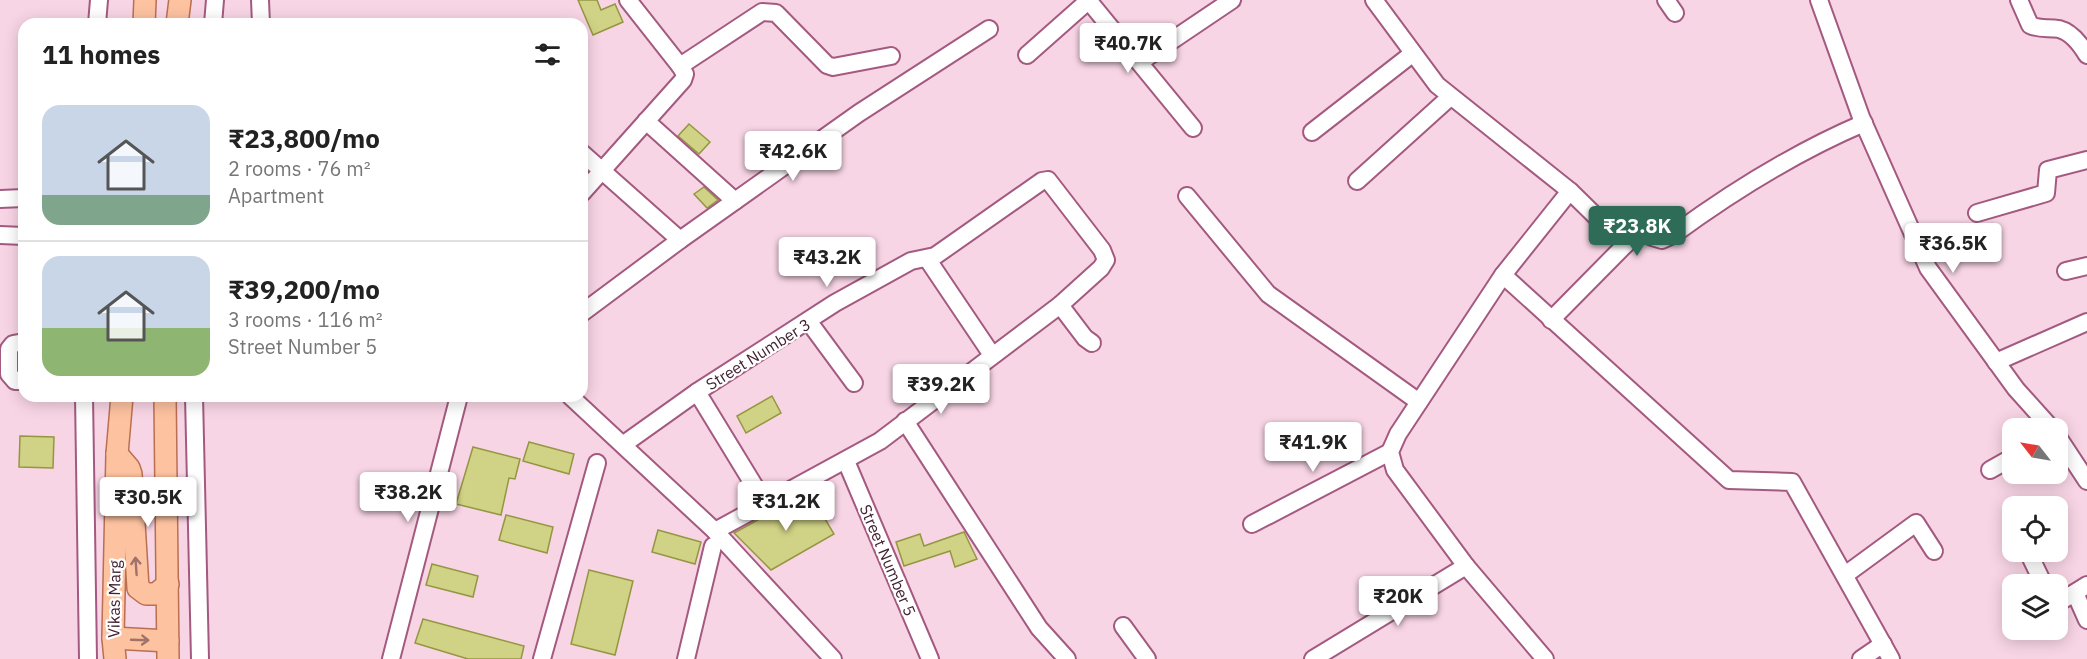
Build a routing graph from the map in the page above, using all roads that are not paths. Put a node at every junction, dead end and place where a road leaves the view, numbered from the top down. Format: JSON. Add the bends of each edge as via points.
{"nodes":[{"id":1,"x":99,"y":0,"type":"edge"},
{"id":2,"x":145,"y":0,"type":"edge"},
{"id":3,"x":180,"y":0,"type":"edge"},
{"id":4,"x":215,"y":0,"type":"edge"},
{"id":5,"x":260,"y":0,"type":"edge"},
{"id":6,"x":628,"y":0,"type":"edge"},
{"id":7,"x":1088,"y":0,"type":"edge"},
{"id":8,"x":1232,"y":0,"type":"edge"},
{"id":9,"x":1374,"y":0,"type":"edge"},
{"id":10,"x":1819,"y":0,"type":"edge"},
{"id":11,"x":2019,"y":0,"type":"edge"},
{"id":12,"x":98,"y":18,"type":"edge"},
{"id":13,"x":144,"y":18,"type":"edge"},
{"id":14,"x":178,"y":18,"type":"edge"},
{"id":15,"x":214,"y":18,"type":"edge"},
{"id":16,"x":261,"y":18,"type":"edge"},
{"id":17,"x":989,"y":29,"type":"dead end"},
{"id":18,"x":1412,"y":54,"type":"junction"},
{"id":19,"x":1027,"y":55,"type":"dead end"},
{"id":20,"x":2087,"y":55,"type":"edge"},
{"id":21,"x":891,"y":56,"type":"dead end"},
{"id":22,"x":1140,"y":62,"type":"junction"},
{"id":23,"x":680,"y":66,"type":"junction"},
{"id":24,"x":1449,"y":98,"type":"junction"},
{"id":25,"x":646,"y":121,"type":"junction"},
{"id":26,"x":1864,"y":123,"type":"junction"},
{"id":27,"x":1193,"y":128,"type":"dead end"},
{"id":28,"x":1312,"y":132,"type":"dead end"},
{"id":29,"x":588,"y":158,"type":"edge"},
{"id":30,"x":2087,"y":160,"type":"edge"},
{"id":31,"x":602,"y":170,"type":"junction"},
{"id":32,"x":1357,"y":181,"type":"dead end"},
{"id":33,"x":588,"y":186,"type":"edge"},
{"id":34,"x":1570,"y":191,"type":"junction"},
{"id":35,"x":1187,"y":196,"type":"dead end"},
{"id":36,"x":18,"y":198,"type":"edge"},
{"id":37,"x":0,"y":199,"type":"edge"},
{"id":38,"x":735,"y":201,"type":"junction"},
{"id":39,"x":1977,"y":213,"type":"dead end"},
{"id":40,"x":0,"y":235,"type":"edge"},
{"id":41,"x":18,"y":236,"type":"edge"},
{"id":42,"x":680,"y":240,"type":"junction"},
{"id":43,"x":1624,"y":245,"type":"junction"},
{"id":44,"x":928,"y":260,"type":"junction"},
{"id":45,"x":2087,"y":266,"type":"edge"},
{"id":46,"x":2066,"y":272,"type":"dead end"},
{"id":47,"x":1503,"y":275,"type":"junction"},
{"id":48,"x":1060,"y":305,"type":"junction"},
{"id":49,"x":588,"y":309,"type":"edge"},
{"id":50,"x":1551,"y":320,"type":"junction"},
{"id":51,"x":809,"y":322,"type":"junction"},
{"id":52,"x":2087,"y":322,"type":"edge"},
{"id":53,"x":18,"y":343,"type":"edge"},
{"id":54,"x":1092,"y":343,"type":"dead end"},
{"id":55,"x":992,"y":355,"type":"junction"},
{"id":56,"x":1996,"y":362,"type":"junction"},
{"id":57,"x":18,"y":381,"type":"edge"},
{"id":58,"x":854,"y":383,"type":"dead end"},
{"id":59,"x":697,"y":392,"type":"junction"},
{"id":60,"x":84,"y":402,"type":"edge"},
{"id":61,"x":121,"y":402,"type":"edge"},
{"id":62,"x":165,"y":402,"type":"edge"},
{"id":63,"x":194,"y":402,"type":"edge"},
{"id":64,"x":457,"y":402,"type":"edge"},
{"id":65,"x":577,"y":402,"type":"edge"},
{"id":66,"x":1419,"y":402,"type":"junction"},
{"id":67,"x":2042,"y":418,"type":"edge"},
{"id":68,"x":905,"y":421,"type":"junction"},
{"id":69,"x":624,"y":444,"type":"junction"},
{"id":70,"x":1390,"y":452,"type":"junction"},
{"id":71,"x":2068,"y":452,"type":"edge"},
{"id":72,"x":117,"y":454,"type":"junction"},
{"id":73,"x":846,"y":461,"type":"junction"},
{"id":74,"x":597,"y":463,"type":"dead end"},
{"id":75,"x":2002,"y":463,"type":"edge"},
{"id":76,"x":1990,"y":470,"type":"dead end"},
{"id":77,"x":2087,"y":481,"type":"edge"},
{"id":78,"x":766,"y":505,"type":"junction"},
{"id":79,"x":1252,"y":524,"type":"dead end"},
{"id":80,"x":714,"y":538,"type":"junction"},
{"id":81,"x":1934,"y":551,"type":"dead end"},
{"id":82,"x":1466,"y":566,"type":"junction"},
{"id":83,"x":1845,"y":575,"type":"junction"},
{"id":84,"x":168,"y":584,"type":"junction"},
{"id":85,"x":2081,"y":589,"type":"edge"},
{"id":86,"x":2068,"y":597,"type":"edge"},
{"id":87,"x":2087,"y":620,"type":"edge"},
{"id":88,"x":1123,"y":626,"type":"dead end"},
{"id":89,"x":114,"y":649,"type":"edge"},
{"id":90,"x":168,"y":650,"type":"edge"},
{"id":91,"x":1887,"y":652,"type":"edge"},
{"id":92,"x":1544,"y":658,"type":"edge"},
{"id":93,"x":88,"y":659,"type":"edge"},
{"id":94,"x":200,"y":659,"type":"edge"},
{"id":95,"x":391,"y":659,"type":"edge"},
{"id":96,"x":542,"y":659,"type":"edge"},
{"id":97,"x":686,"y":659,"type":"edge"},
{"id":98,"x":833,"y":659,"type":"edge"},
{"id":99,"x":930,"y":659,"type":"edge"},
{"id":100,"x":1066,"y":659,"type":"edge"},
{"id":101,"x":1147,"y":659,"type":"edge"},
{"id":102,"x":1313,"y":659,"type":"edge"},
{"id":103,"x":1862,"y":659,"type":"edge"}],
"edges":[{"from":1,"to":12,"type":"street"},
{"from":2,"to":13,"type":"main road"},
{"from":3,"to":14,"type":"main road"},
{"from":4,"to":15,"type":"street"},
{"from":5,"to":16,"type":"street"},
{"from":6,"to":23,"type":"street"},
{"from":7,"to":19,"type":"street"},
{"from":7,"to":22,"type":"street"},
{"from":8,"to":22,"type":"street"},
{"from":9,"to":18,"type":"street"},
{"from":10,"to":26,"type":"street"},
{"from":11,"to":20,"type":"street","via":[[2030,25],[2059,29],[2070,35]]},
{"from":17,"to":38,"type":"street","via":[[859,113]]},
{"from":18,"to":24,"type":"street"},
{"from":18,"to":28,"type":"street"},
{"from":21,"to":23,"type":"street","via":[[827,65],[770,11],[762,12]]},
{"from":22,"to":27,"type":"street"},
{"from":23,"to":25,"type":"street","via":[[684,80]]},
{"from":24,"to":32,"type":"street"},
{"from":24,"to":34,"type":"street"},
{"from":25,"to":31,"type":"street"},
{"from":25,"to":38,"type":"street"},
{"from":26,"to":43,"type":"street","via":[[1773,168],[1673,235],[1662,240],[1639,231]]},
{"from":26,"to":56,"type":"street","via":[[1928,268]]},
{"from":29,"to":31,"type":"street"},
{"from":30,"to":39,"type":"street","via":[[2048,170],[2046,193]]},
{"from":31,"to":33,"type":"street"},
{"from":31,"to":42,"type":"street"},
{"from":34,"to":43,"type":"street"},
{"from":34,"to":47,"type":"street"},
{"from":35,"to":66,"type":"street","via":[[1268,294]]},
{"from":36,"to":37,"type":"street"},
{"from":38,"to":42,"type":"street"},
{"from":40,"to":41,"type":"street"},
{"from":42,"to":49,"type":"street"},
{"from":43,"to":50,"type":"street"},
{"from":44,"to":48,"type":"street","name":"Street Number 3","via":[[1048,180],[1106,260]]},
{"from":44,"to":51,"type":"street","name":"Street Number 3","via":[[911,261]]},
{"from":44,"to":55,"type":"street"},
{"from":45,"to":46,"type":"street"},
{"from":47,"to":50,"type":"street"},
{"from":47,"to":66,"type":"street"},
{"from":48,"to":54,"type":"street"},
{"from":48,"to":55,"type":"street"},
{"from":50,"to":83,"type":"street","via":[[1730,480],[1792,482]]},
{"from":51,"to":58,"type":"street"},
{"from":51,"to":59,"type":"street","name":"Street Number 3"},
{"from":52,"to":56,"type":"street"},
{"from":53,"to":57,"type":"street","via":[[9,348],[9,374]]},
{"from":55,"to":68,"type":"street"},
{"from":56,"to":67,"type":"street"},
{"from":59,"to":69,"type":"street","name":"Street Number 3"},
{"from":59,"to":78,"type":"street"},
{"from":60,"to":93,"type":"street"},
{"from":61,"to":72,"type":"main road","name":"Vikas Marg"},
{"from":62,"to":84,"type":"main road"},
{"from":63,"to":94,"type":"street"},
{"from":64,"to":95,"type":"street"},
{"from":65,"to":69,"type":"street"},
{"from":66,"to":70,"type":"street"},
{"from":68,"to":73,"type":"street"},
{"from":68,"to":100,"type":"street","via":[[1040,628]]},
{"from":69,"to":80,"type":"street"},
{"from":70,"to":79,"type":"street"},
{"from":70,"to":82,"type":"street","via":[[1395,470]]},
{"from":71,"to":77,"type":"street"},
{"from":84,"to":72,"type":"main road","one_way":true,"via":[[156,594],[146,594],[138,588],[131,474]]},
{"from":72,"to":89,"type":"main road","name":"Vikas Marg"},
{"from":73,"to":78,"type":"street"},
{"from":73,"to":99,"type":"street","name":"Street Number 5"},
{"from":74,"to":96,"type":"street"},
{"from":75,"to":76,"type":"street"},
{"from":78,"to":80,"type":"street"},
{"from":80,"to":97,"type":"street"},
{"from":80,"to":98,"type":"street"},
{"from":81,"to":83,"type":"street","via":[[1916,523]]},
{"from":82,"to":92,"type":"street"},
{"from":82,"to":102,"type":"street"},
{"from":83,"to":91,"type":"street"},
{"from":84,"to":90,"type":"main road"},
{"from":85,"to":86,"type":"street"},
{"from":85,"to":87,"type":"street"},
{"from":88,"to":101,"type":"street"},
{"from":89,"to":90,"type":"main road","one_way":true},
{"from":91,"to":103,"type":"street"}]}
